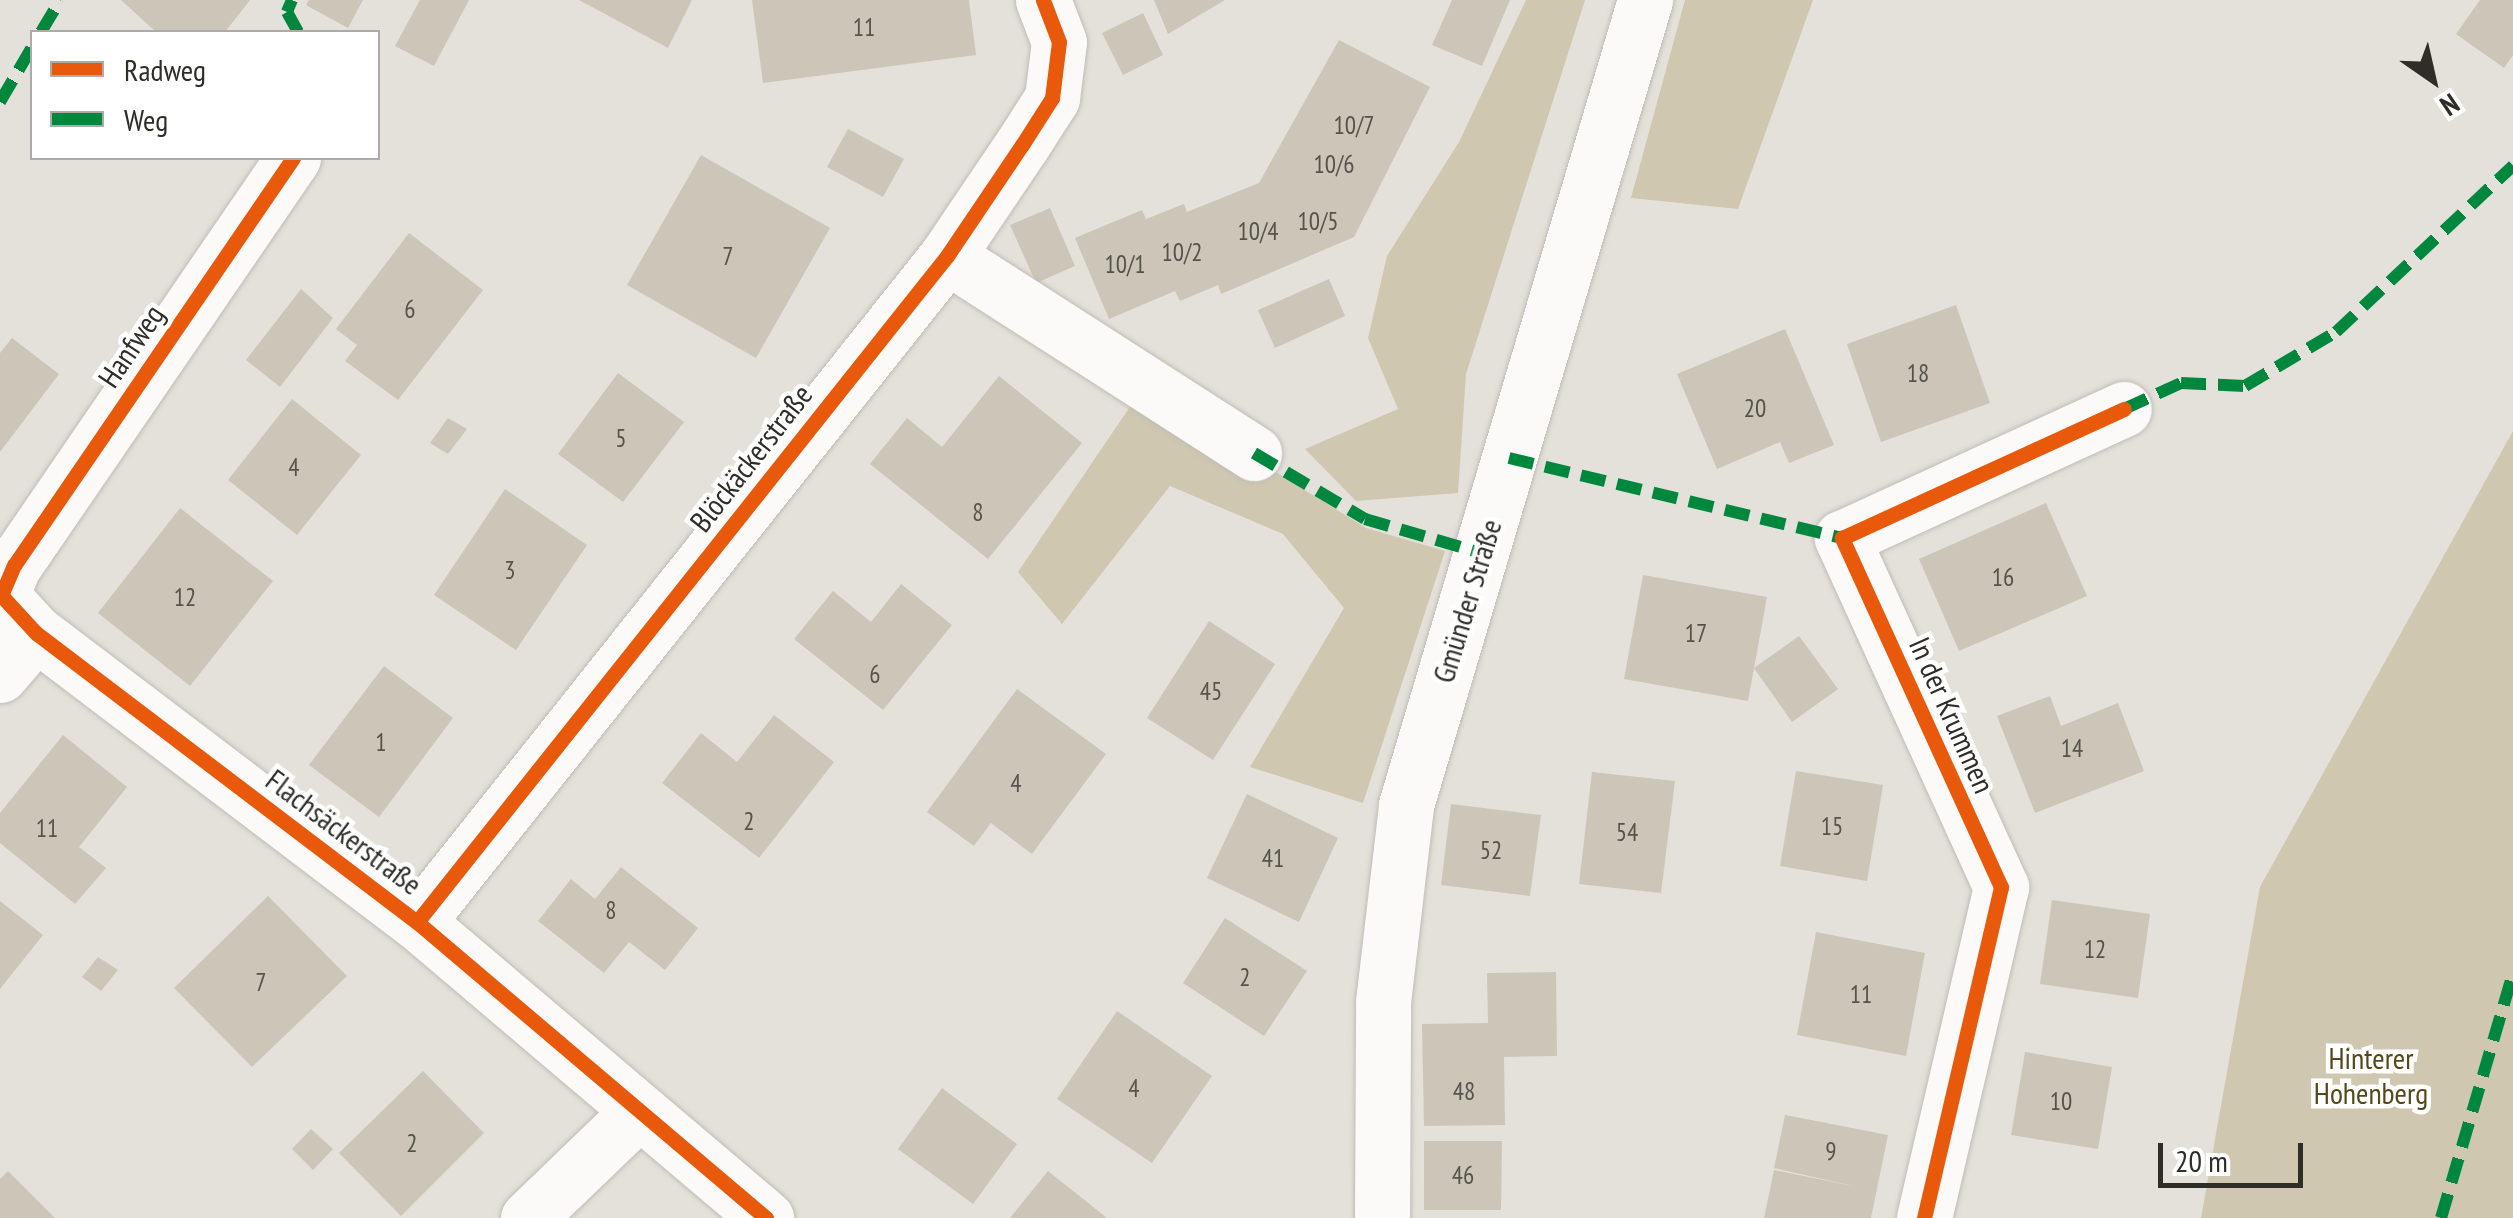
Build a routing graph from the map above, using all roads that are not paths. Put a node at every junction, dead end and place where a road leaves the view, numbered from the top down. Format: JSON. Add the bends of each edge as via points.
{"nodes":[{"id":1,"x":1043,"y":0,"type":"edge"},
{"id":2,"x":1645,"y":0,"type":"edge"},
{"id":3,"x":291,"y":160,"type":"edge"},
{"id":4,"x":947,"y":256,"type":"junction"},
{"id":5,"x":2124,"y":410,"type":"dead end"},
{"id":6,"x":1254,"y":453,"type":"dead end"},
{"id":7,"x":14,"y":565,"type":"joint"},
{"id":8,"x":36,"y":633,"type":"junction"},
{"id":9,"x":0,"y":675,"type":"edge"},
{"id":10,"x":417,"y":922,"type":"junction"},
{"id":11,"x":635,"y":1115,"type":"junction"},
{"id":12,"x":1379,"y":1217,"type":"edge"},
{"id":13,"x":528,"y":1218,"type":"edge"},
{"id":14,"x":766,"y":1218,"type":"edge"},
{"id":15,"x":1924,"y":1218,"type":"edge"}],
"edges":[{"from":1,"to":4,"type":"street","name":"Blöckäckerstraße","via":[[1059,42],[1052,98]]},
{"from":2,"to":12,"type":"street","name":"Gmünder Straße","via":[[1406,805],[1384,1002]]},
{"from":3,"to":7,"type":"street","name":"Hanfweg"},
{"from":4,"to":6,"type":"street"},
{"from":4,"to":10,"type":"street","name":"Blöckäckerstraße"},
{"from":5,"to":15,"type":"street","name":"In der Krummen","via":[[1842,538],[2000,887]]},
{"from":7,"to":8,"type":"street","name":"Flachsäckerstraße","via":[[1,596]]},
{"from":8,"to":9,"type":"street"},
{"from":8,"to":10,"type":"street","name":"Flachsäckerstraße"},
{"from":10,"to":11,"type":"street","name":"Flachsäckerstraße"},
{"from":11,"to":13,"type":"street"},
{"from":11,"to":14,"type":"street","name":"Flachsäckerstraße"}]}
